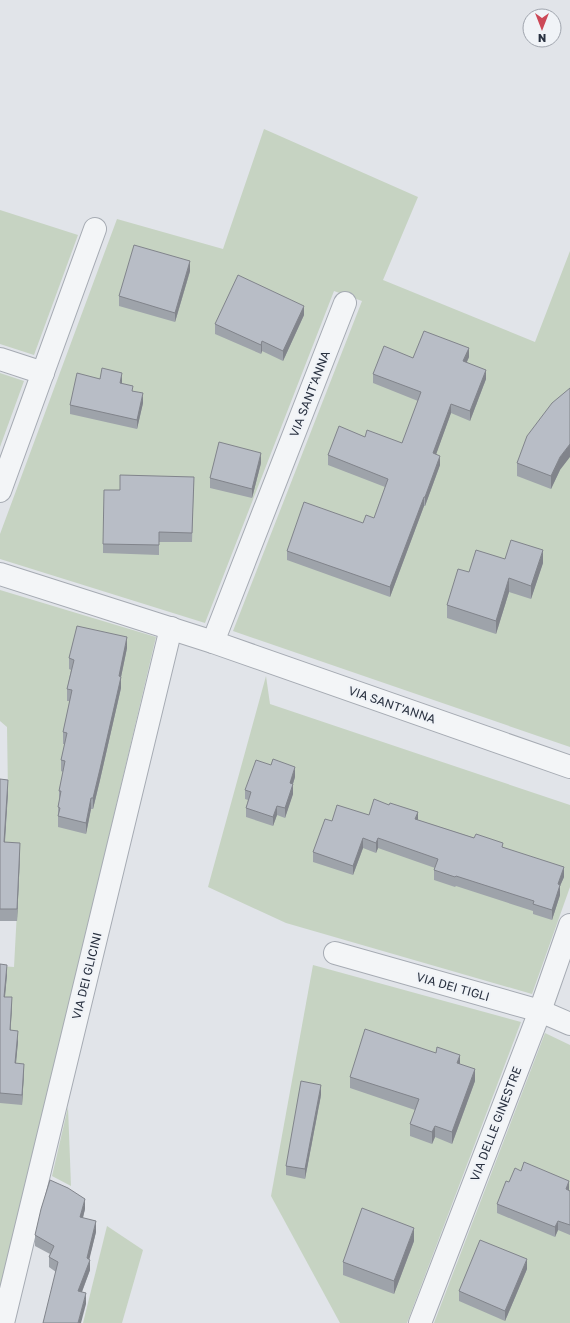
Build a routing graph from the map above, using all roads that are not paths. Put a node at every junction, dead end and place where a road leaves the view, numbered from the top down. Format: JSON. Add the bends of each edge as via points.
{"nodes":[{"id":1,"x":95,"y":229,"type":"dead end"},
{"id":2,"x":345,"y":303,"type":"dead end"},
{"id":3,"x":0,"y":359,"type":"edge"},
{"id":4,"x":43,"y":373,"type":"junction"},
{"id":5,"x":0,"y":491,"type":"edge"},
{"id":6,"x":0,"y":574,"type":"edge"},
{"id":7,"x":171,"y":628,"type":"junction"},
{"id":8,"x":214,"y":642,"type":"junction"},
{"id":9,"x":570,"y":768,"type":"edge"},
{"id":10,"x":570,"y":925,"type":"edge"},
{"id":11,"x":335,"y":953,"type":"dead end"},
{"id":12,"x":540,"y":1011,"type":"junction"},
{"id":13,"x":570,"y":1024,"type":"edge"},
{"id":14,"x":3,"y":1323,"type":"edge"},
{"id":15,"x":420,"y":1323,"type":"edge"}],
"edges":[{"from":1,"to":4,"type":"street"},
{"from":2,"to":8,"type":"street","name":"VIA SANT'ANNA"},
{"from":3,"to":4,"type":"street"},
{"from":4,"to":5,"type":"street"},
{"from":6,"to":7,"type":"street","name":"VIA SANT'ANNA"},
{"from":7,"to":8,"type":"street","name":"VIA SANT'ANNA"},
{"from":7,"to":14,"type":"street","name":"VIA DEI GLICINI"},
{"from":8,"to":9,"type":"street","name":"VIA SANT'ANNA"},
{"from":10,"to":12,"type":"street","name":"VIA DELLE GINESTRE"},
{"from":11,"to":12,"type":"street","name":"VIA DEI TIGLI"},
{"from":12,"to":13,"type":"street","name":"VIA DEI TIGLI"},
{"from":12,"to":15,"type":"street","name":"VIA DELLE GINESTRE"}]}
